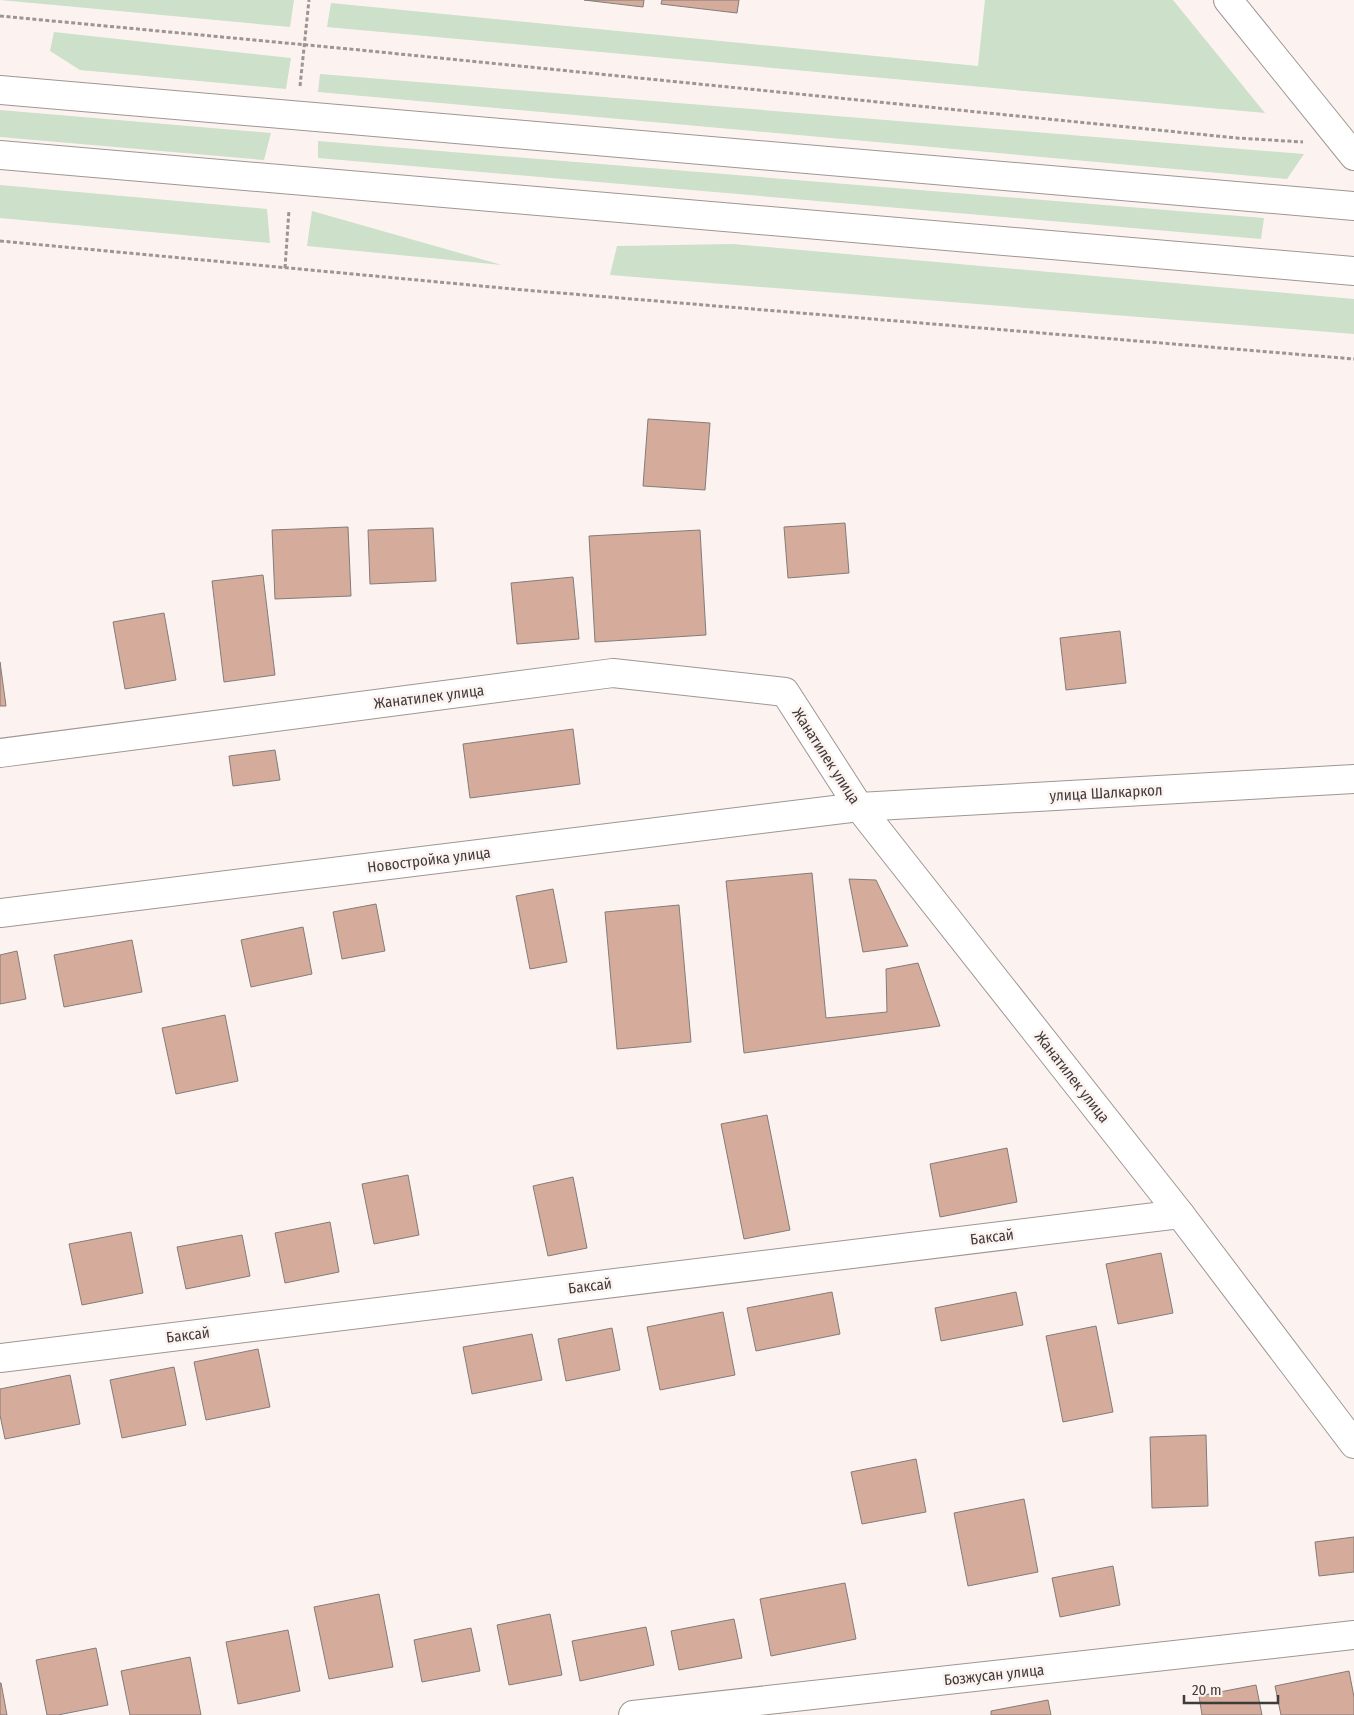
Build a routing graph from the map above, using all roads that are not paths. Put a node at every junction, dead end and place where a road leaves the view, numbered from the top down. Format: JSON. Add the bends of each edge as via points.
{"nodes":[{"id":1,"x":1228,"y":0,"type":"edge"},
{"id":2,"x":0,"y":90,"type":"edge"},
{"id":3,"x":1348,"y":150,"type":"edge"},
{"id":4,"x":0,"y":155,"type":"edge"},
{"id":5,"x":1354,"y":206,"type":"edge"},
{"id":6,"x":1354,"y":271,"type":"edge"},
{"id":7,"x":0,"y":753,"type":"edge"},
{"id":8,"x":1354,"y":779,"type":"edge"},
{"id":9,"x":858,"y":807,"type":"junction"},
{"id":10,"x":0,"y":913,"type":"edge"},
{"id":11,"x":1180,"y":1214,"type":"junction"},
{"id":12,"x":0,"y":1358,"type":"edge"},
{"id":13,"x":1354,"y":1444,"type":"edge"},
{"id":14,"x":1354,"y":1636,"type":"edge"},
{"id":15,"x":633,"y":1715,"type":"edge"}],
"edges":[{"from":1,"to":3,"type":"street"},
{"from":2,"to":5,"type":"street"},
{"from":4,"to":6,"type":"street"},
{"from":7,"to":9,"type":"street","name":"Жанатилек улица","via":[[613,673],[785,692]]},
{"from":8,"to":9,"type":"street","name":"улица Шалкаркол"},
{"from":9,"to":10,"type":"street","name":"Новостройка улица"},
{"from":9,"to":11,"type":"street","name":"Жанатилек улица"},
{"from":11,"to":12,"type":"street","name":"Баксай"},
{"from":11,"to":13,"type":"street","name":"Жанатилек улица"},
{"from":14,"to":15,"type":"street","name":"Бозжусан улица"}]}
